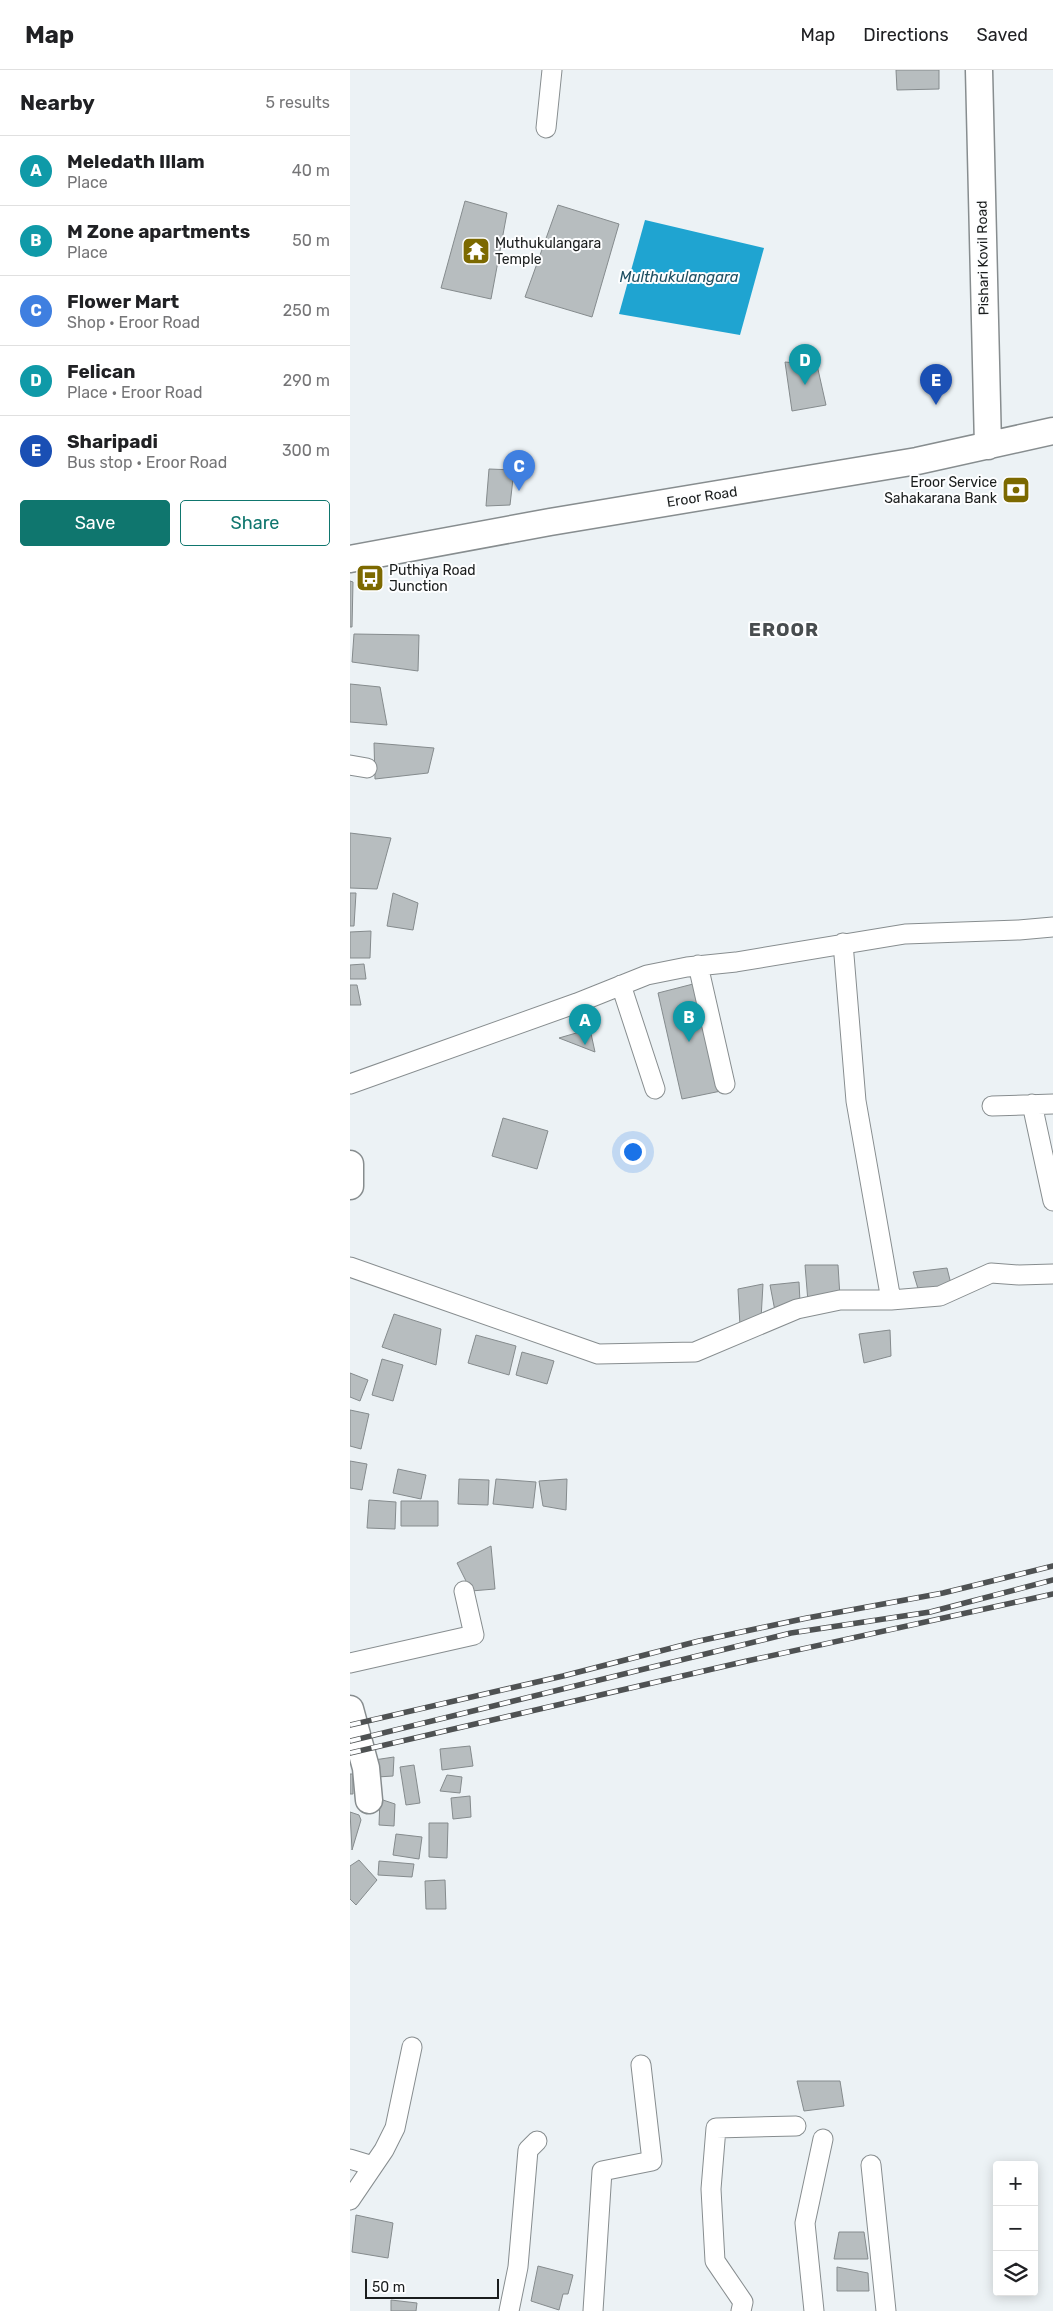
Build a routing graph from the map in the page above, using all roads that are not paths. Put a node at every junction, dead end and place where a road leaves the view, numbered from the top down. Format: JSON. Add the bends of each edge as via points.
{"nodes":[{"id":1,"x":552,"y":70,"type":"edge"},
{"id":2,"x":979,"y":70,"type":"edge"},
{"id":3,"x":546,"y":128,"type":"dead end"},
{"id":4,"x":1053,"y":431,"type":"edge"},
{"id":5,"x":988,"y":446,"type":"junction"},
{"id":6,"x":350,"y":559,"type":"edge"},
{"id":7,"x":1053,"y":927,"type":"edge"},
{"id":8,"x":843,"y":944,"type":"junction"},
{"id":9,"x":698,"y":965,"type":"junction"},
{"id":10,"x":621,"y":985,"type":"junction"},
{"id":11,"x":350,"y":1084,"type":"edge"},
{"id":12,"x":725,"y":1084,"type":"dead end"},
{"id":13,"x":655,"y":1089,"type":"dead end"},
{"id":14,"x":1032,"y":1104,"type":"junction"},
{"id":15,"x":1053,"y":1104,"type":"edge"},
{"id":16,"x":992,"y":1106,"type":"dead end"},
{"id":17,"x":350,"y":1164,"type":"edge"},
{"id":18,"x":350,"y":1186,"type":"edge"},
{"id":19,"x":1053,"y":1201,"type":"edge"},
{"id":20,"x":350,"y":1266,"type":"edge"},
{"id":21,"x":1053,"y":1274,"type":"edge"},
{"id":22,"x":892,"y":1300,"type":"junction"},
{"id":23,"x":464,"y":1591,"type":"dead end"},
{"id":24,"x":350,"y":1663,"type":"edge"},
{"id":25,"x":350,"y":1709,"type":"edge"},
{"id":26,"x":369,"y":1800,"type":"dead end"},
{"id":27,"x":412,"y":2047,"type":"dead end"},
{"id":28,"x":642,"y":2065,"type":"dead end"},
{"id":29,"x":796,"y":2126,"type":"dead end"},
{"id":30,"x":823,"y":2140,"type":"dead end"},
{"id":31,"x":537,"y":2142,"type":"dead end"},
{"id":32,"x":350,"y":2159,"type":"edge"},
{"id":33,"x":871,"y":2165,"type":"dead end"},
{"id":34,"x":373,"y":2166,"type":"junction"},
{"id":35,"x":350,"y":2200,"type":"edge"},
{"id":36,"x":509,"y":2311,"type":"edge"},
{"id":37,"x":593,"y":2311,"type":"edge"},
{"id":38,"x":741,"y":2311,"type":"edge"},
{"id":39,"x":814,"y":2311,"type":"edge"},
{"id":40,"x":886,"y":2311,"type":"edge"}],
"edges":[{"from":1,"to":3,"type":"street"},
{"from":2,"to":5,"type":"main road","name":"Pishari Kovil Road"},
{"from":4,"to":5,"type":"main road","name":"Eroor Road"},
{"from":5,"to":6,"type":"main road","name":"Eroor Road"},
{"from":7,"to":8,"type":"street","via":[[922,932]]},
{"from":8,"to":9,"type":"street"},
{"from":8,"to":22,"type":"street","via":[[856,1101]]},
{"from":9,"to":10,"type":"street","via":[[647,975]]},
{"from":9,"to":12,"type":"street"},
{"from":10,"to":11,"type":"street"},
{"from":10,"to":13,"type":"street"},
{"from":14,"to":15,"type":"street"},
{"from":14,"to":16,"type":"street"},
{"from":14,"to":19,"type":"street"},
{"from":17,"to":18,"type":"main road"},
{"from":20,"to":22,"type":"street","via":[[598,1354],[695,1352],[797,1309],[840,1300]]},
{"from":21,"to":22,"type":"street","via":[[990,1273],[940,1296]]},
{"from":23,"to":24,"type":"street","via":[[474,1635]]},
{"from":25,"to":26,"type":"main road","via":[[366,1768]]},
{"from":27,"to":34,"type":"street","via":[[395,2128]]},
{"from":28,"to":37,"type":"street","via":[[652,2161],[602,2171]]},
{"from":29,"to":38,"type":"street","via":[[716,2128],[711,2189],[715,2261],[743,2302]]},
{"from":30,"to":39,"type":"street","via":[[805,2224]]},
{"from":31,"to":36,"type":"street","via":[[528,2150],[518,2266]]},
{"from":32,"to":34,"type":"street"},
{"from":33,"to":40,"type":"street"},
{"from":34,"to":35,"type":"street"}]}
